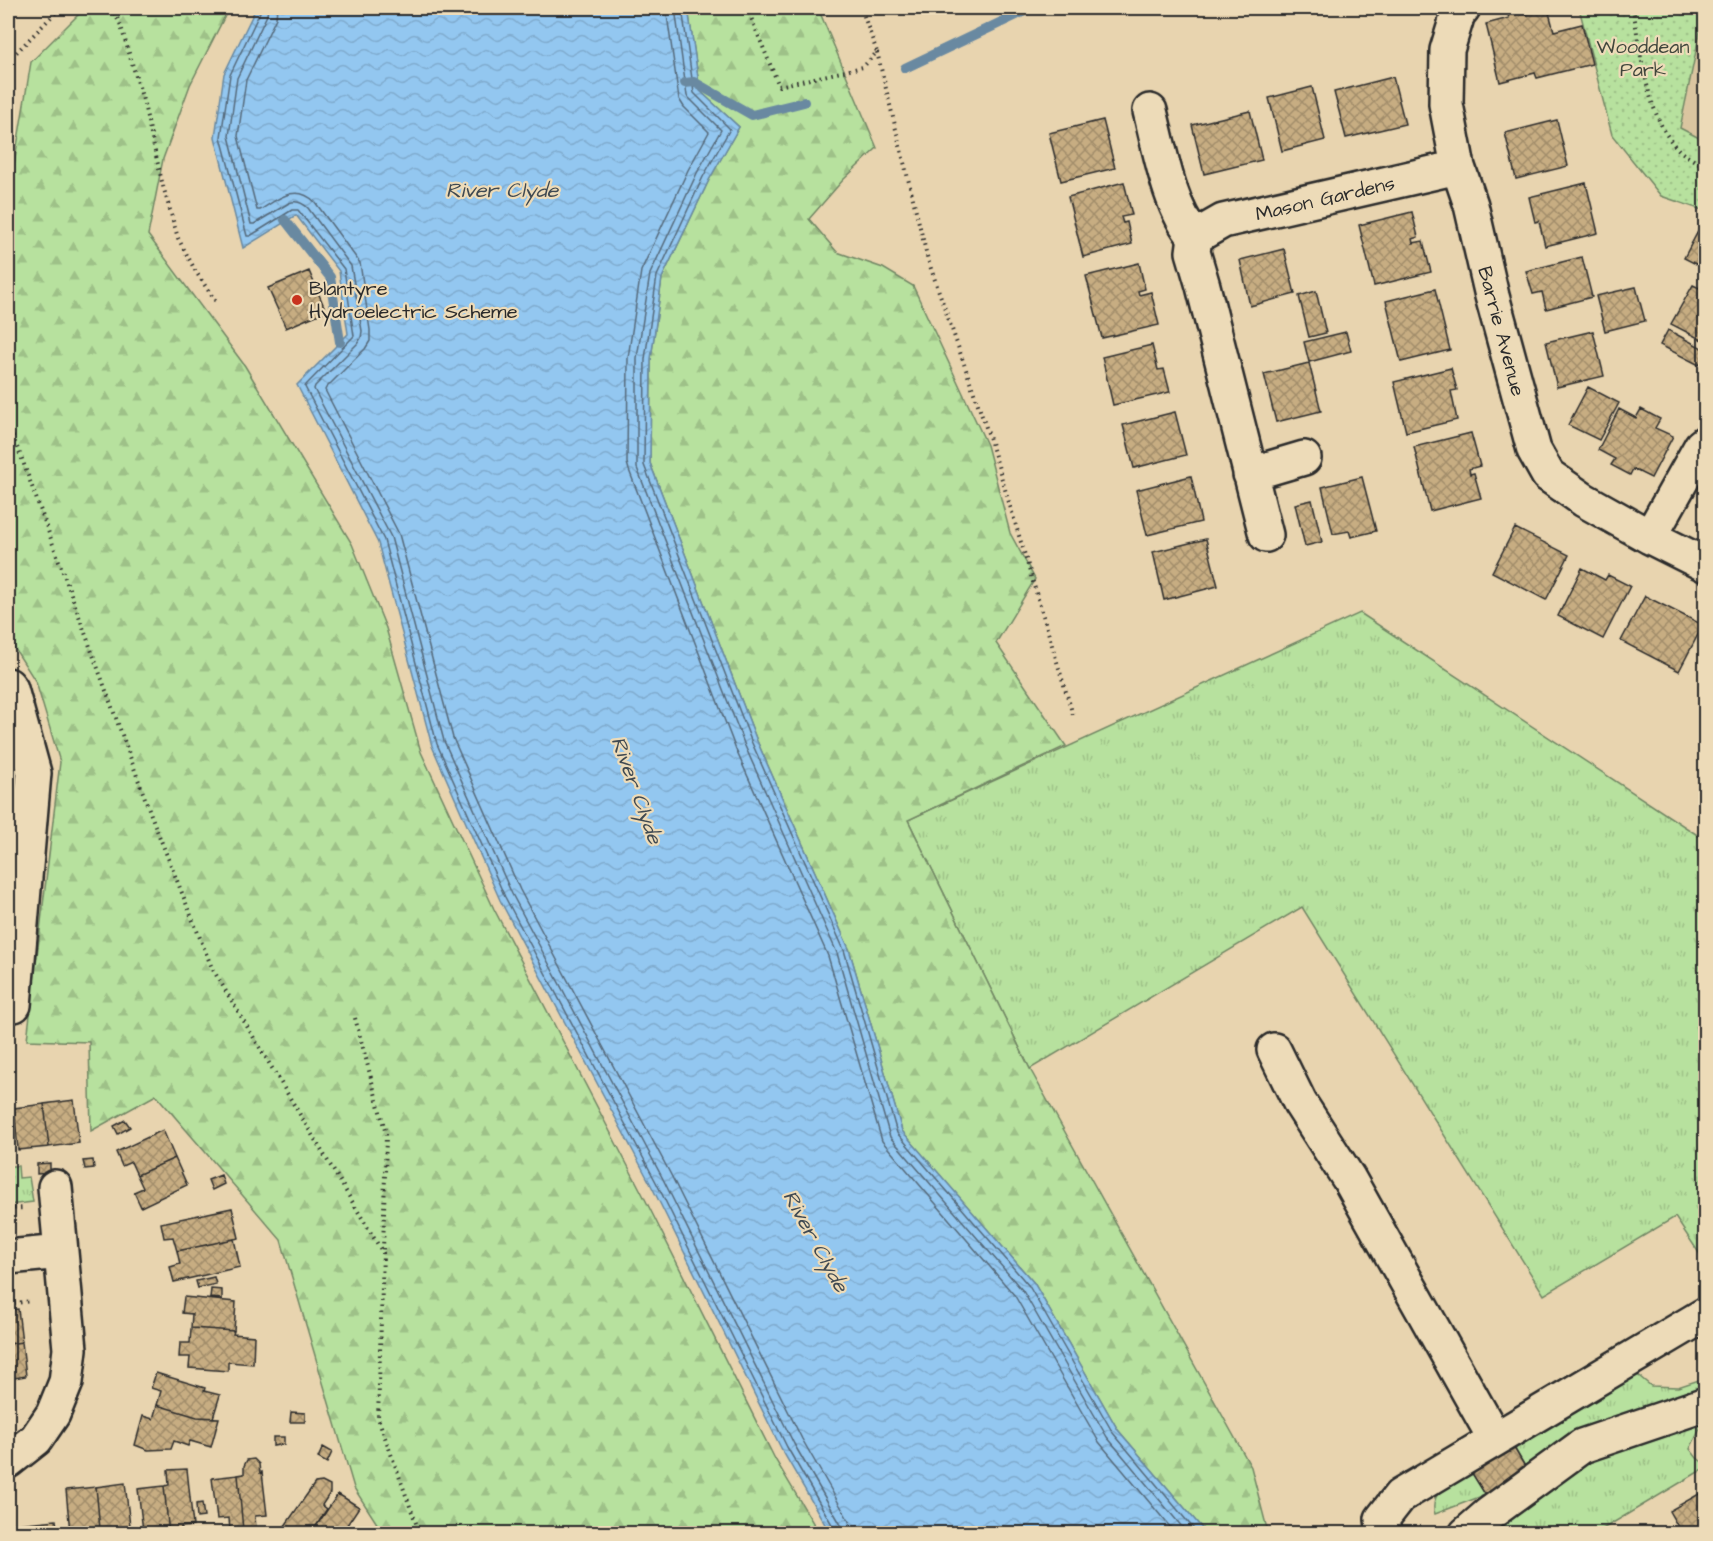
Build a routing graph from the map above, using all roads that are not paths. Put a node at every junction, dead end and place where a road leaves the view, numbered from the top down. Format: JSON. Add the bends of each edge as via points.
{"nodes":[{"id":1,"x":1464,"y":8,"type":"edge"},
{"id":2,"x":1150,"y":111,"type":"dead end"},
{"id":3,"x":1458,"y":167,"type":"junction"},
{"id":4,"x":1195,"y":237,"type":"junction"},
{"id":5,"x":1706,"y":442,"type":"edge"},
{"id":6,"x":1304,"y":458,"type":"dead end"},
{"id":7,"x":1250,"y":474,"type":"junction"},
{"id":8,"x":1266,"y":535,"type":"dead end"},
{"id":9,"x":1650,"y":537,"type":"junction"},
{"id":10,"x":1706,"y":565,"type":"edge"},
{"id":11,"x":8,"y":685,"type":"edge"},
{"id":12,"x":14,"y":1005,"type":"dead end"},
{"id":13,"x":1274,"y":1050,"type":"dead end"},
{"id":14,"x":55,"y":1187,"type":"dead end"},
{"id":15,"x":61,"y":1252,"type":"junction"},
{"id":16,"x":8,"y":1257,"type":"edge"},
{"id":17,"x":1706,"y":1314,"type":"edge"},
{"id":18,"x":1706,"y":1404,"type":"edge"},
{"id":19,"x":1496,"y":1439,"type":"junction"},
{"id":20,"x":8,"y":1461,"type":"edge"},
{"id":21,"x":1384,"y":1533,"type":"edge"},
{"id":22,"x":1466,"y":1533,"type":"edge"}],
"edges":[{"from":1,"to":3,"type":"street","name":"Barrie Avenue","via":[[1458,14],[1447,50],[1446,104]]},
{"from":2,"to":4,"type":"street","via":[[1167,179],[1186,227]]},
{"from":3,"to":4,"type":"street","name":"Mason Gardens","via":[[1223,221]]},
{"from":3,"to":9,"type":"street","name":"Barrie Avenue","via":[[1534,450],[1548,475]]},
{"from":4,"to":7,"type":"street","via":[[1193,252]]},
{"from":5,"to":9,"type":"street"},
{"from":6,"to":7,"type":"street"},
{"from":7,"to":8,"type":"street"},
{"from":9,"to":10,"type":"street","name":"Barrie Avenue"},
{"from":11,"to":12,"type":"street","via":[[34,773]]},
{"from":13,"to":19,"type":"street","via":[[1300,1103],[1350,1179]]},
{"from":14,"to":15,"type":"street"},
{"from":15,"to":16,"type":"street"},
{"from":15,"to":20,"type":"street","via":[[70,1349],[66,1382],[53,1414],[36,1439]]},
{"from":17,"to":19,"type":"street"},
{"from":18,"to":22,"type":"street","via":[[1582,1446]]},
{"from":19,"to":21,"type":"street","via":[[1400,1496],[1382,1519]]}]}
